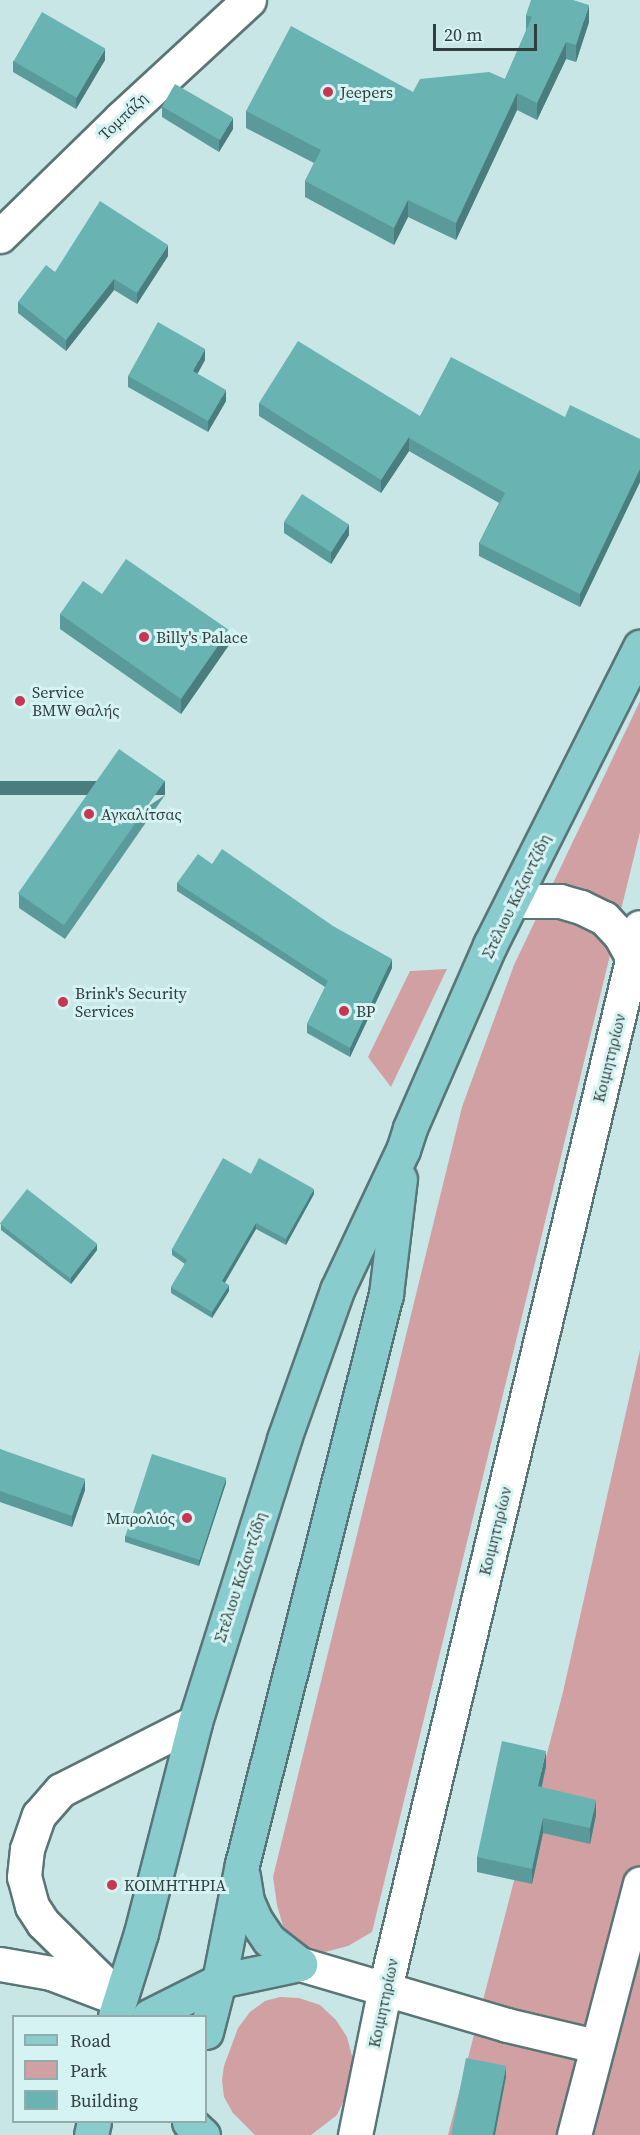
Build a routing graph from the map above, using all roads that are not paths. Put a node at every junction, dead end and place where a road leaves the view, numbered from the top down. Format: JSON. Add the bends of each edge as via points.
{"nodes":[{"id":1,"x":249,"y":0,"type":"edge"},
{"id":2,"x":0,"y":236,"type":"edge"},
{"id":3,"x":640,"y":647,"type":"edge"},
{"id":4,"x":513,"y":901,"type":"junction"},
{"id":5,"x":636,"y":943,"type":"edge"},
{"id":6,"x":403,"y":1150,"type":"junction"},
{"id":7,"x":195,"y":1722,"type":"junction"},
{"id":8,"x":242,"y":1864,"type":"junction"},
{"id":9,"x":640,"y":1883,"type":"edge"},
{"id":10,"x":0,"y":1964,"type":"edge"},
{"id":11,"x":300,"y":1964,"type":"junction"},
{"id":12,"x":640,"y":1980,"type":"edge"},
{"id":13,"x":219,"y":1981,"type":"junction"},
{"id":14,"x":385,"y":1988,"type":"junction"},
{"id":15,"x":609,"y":1999,"type":"junction"},
{"id":16,"x":117,"y":2007,"type":"edge"},
{"id":17,"x":151,"y":2015,"type":"edge"},
{"id":18,"x":207,"y":2028,"type":"edge"},
{"id":19,"x":596,"y":2046,"type":"junction"},
{"id":20,"x":191,"y":2123,"type":"edge"},
{"id":21,"x":203,"y":2135,"type":"edge"},
{"id":22,"x":355,"y":2135,"type":"edge"},
{"id":23,"x":574,"y":2135,"type":"edge"}],
"edges":[{"from":1,"to":2,"type":"street","name":"Τομπάζη"},
{"from":3,"to":4,"type":"main road","name":"Στέλιου Καζαντζίδη"},
{"from":4,"to":5,"type":"street","via":[[560,901],[581,907],[604,918],[620,935]]},
{"from":4,"to":6,"type":"main road","name":"Στέλιου Καζαντζίδη"},
{"from":5,"to":14,"type":"street","name":"Κοιμητηρίων"},
{"from":6,"to":7,"type":"main road","name":"Στέλιου Καζαντζίδη","via":[[337,1290],[284,1439]]},
{"from":6,"to":8,"type":"main road","name":"Στέλιου Καζαντζίδη","via":[[386,1294]]},
{"from":7,"to":16,"type":"main road","name":"Στέλιου Καζαντζίδη","via":[[141,1934]]},
{"from":7,"to":16,"type":"street","via":[[61,1790],[39,1815],[27,1849],[24,1877],[32,1905],[43,1923]]},
{"from":8,"to":11,"type":"main road","via":[[247,1901],[256,1922],[269,1940]]},
{"from":8,"to":13,"type":"main road","name":"Στέλιου Καζαντζίδη"},
{"from":9,"to":15,"type":"street"},
{"from":10,"to":16,"type":"street","via":[[51,1973]]},
{"from":11,"to":13,"type":"main road"},
{"from":11,"to":14,"type":"street"},
{"from":12,"to":15,"type":"street"},
{"from":13,"to":17,"type":"main road"},
{"from":13,"to":18,"type":"main road","name":"Στέλιου Καζαντζίδη"},
{"from":14,"to":19,"type":"street","via":[[507,2025]]},
{"from":14,"to":22,"type":"street","name":"Κοιμητηρίων"},
{"from":15,"to":19,"type":"street"},
{"from":19,"to":23,"type":"street"},
{"from":20,"to":21,"type":"main road"}]}
